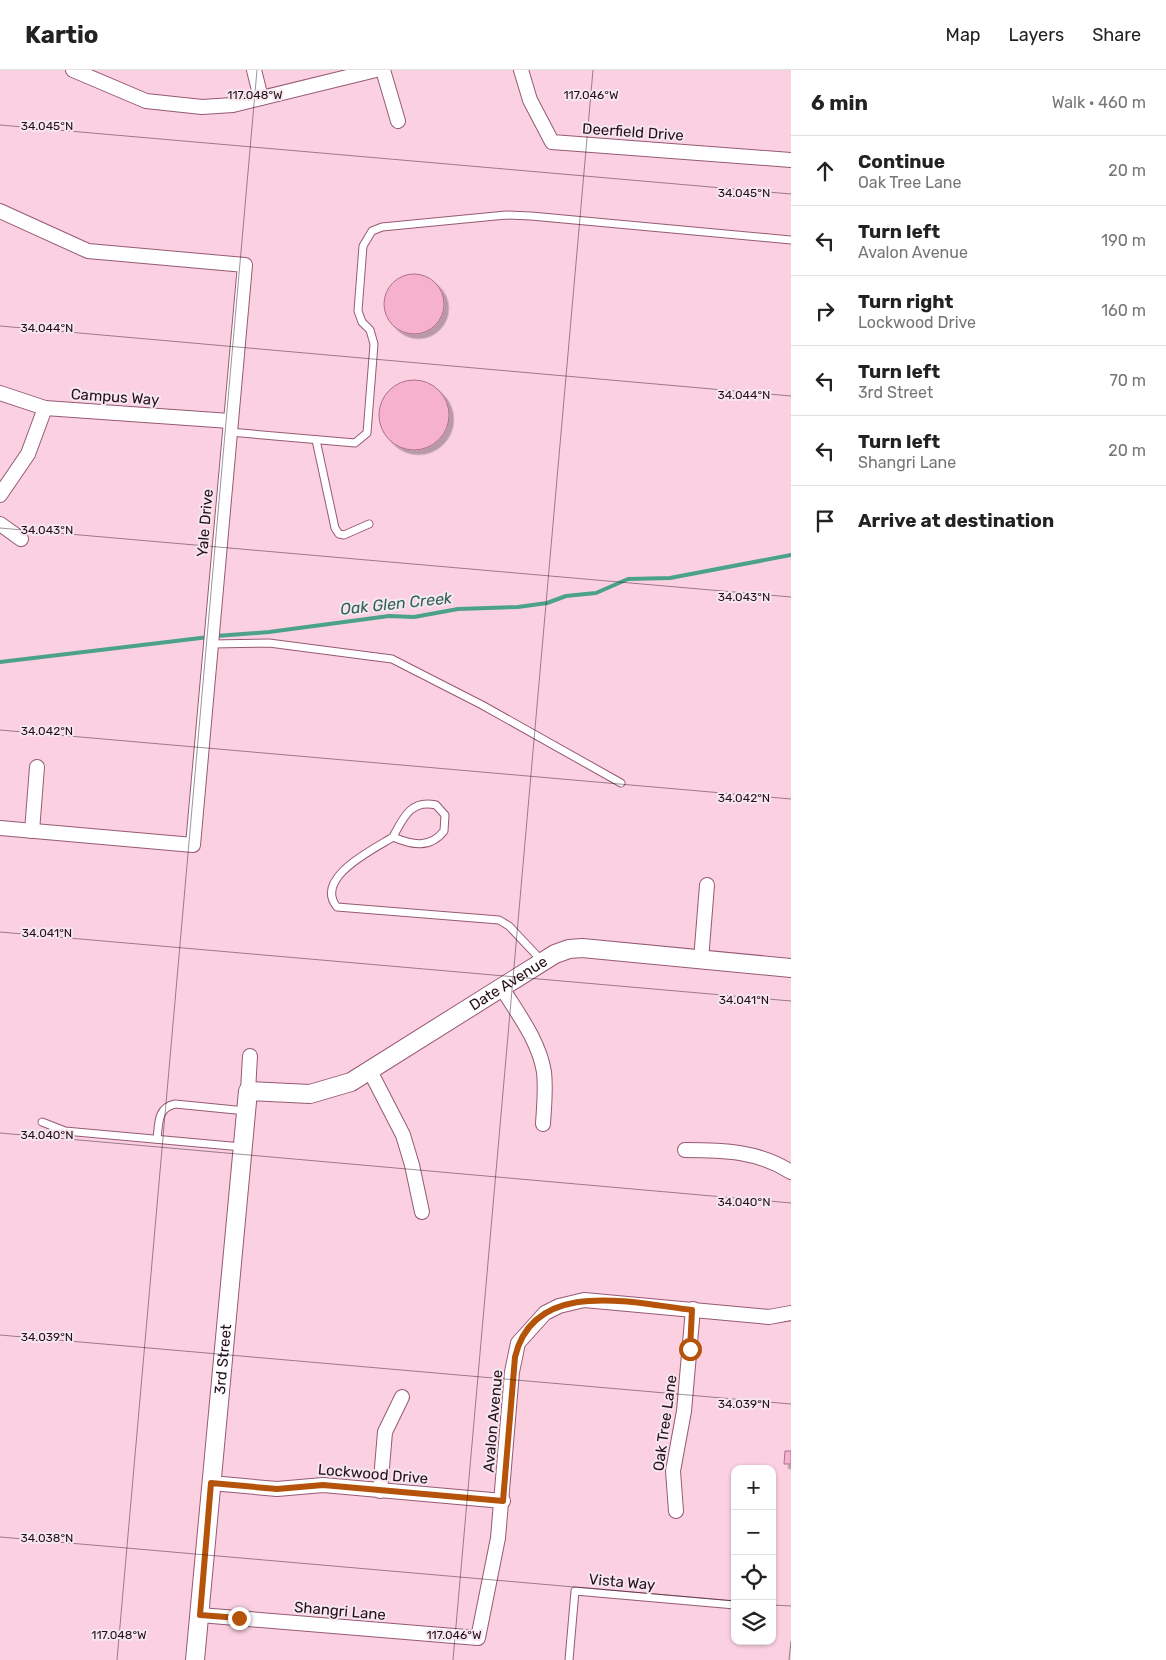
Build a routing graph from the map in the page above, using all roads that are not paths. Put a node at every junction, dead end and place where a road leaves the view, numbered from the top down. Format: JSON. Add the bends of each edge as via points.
{"nodes":[{"id":1,"x":73,"y":70,"type":"edge"},
{"id":2,"x":254,"y":70,"type":"edge"},
{"id":3,"x":376,"y":70,"type":"edge"},
{"id":4,"x":383,"y":70,"type":"edge"},
{"id":5,"x":521,"y":70,"type":"edge"},
{"id":6,"x":261,"y":98,"type":"junction"},
{"id":7,"x":398,"y":121,"type":"dead end"},
{"id":8,"x":791,"y":160,"type":"edge"},
{"id":9,"x":0,"y":211,"type":"edge"},
{"id":10,"x":791,"y":240,"type":"edge"},
{"id":11,"x":0,"y":393,"type":"edge"},
{"id":12,"x":45,"y":408,"type":"junction"},
{"id":13,"x":229,"y":426,"type":"junction"},
{"id":14,"x":316,"y":440,"type":"junction"},
{"id":15,"x":0,"y":495,"type":"edge"},
{"id":16,"x":0,"y":524,"type":"edge"},
{"id":17,"x":368,"y":524,"type":"dead end"},
{"id":18,"x":21,"y":539,"type":"dead end"},
{"id":19,"x":211,"y":644,"type":"junction"},
{"id":20,"x":37,"y":767,"type":"dead end"},
{"id":21,"x":621,"y":784,"type":"dead end"},
{"id":22,"x":0,"y":828,"type":"edge"},
{"id":23,"x":32,"y":831,"type":"junction"},
{"id":24,"x":393,"y":836,"type":"junction"},
{"id":25,"x":707,"y":885,"type":"dead end"},
{"id":26,"x":701,"y":960,"type":"junction"},
{"id":27,"x":543,"y":962,"type":"junction"},
{"id":28,"x":791,"y":968,"type":"edge"},
{"id":29,"x":502,"y":988,"type":"junction"},
{"id":30,"x":250,"y":1056,"type":"dead end"},
{"id":31,"x":370,"y":1071,"type":"junction"},
{"id":32,"x":248,"y":1091,"type":"junction"},
{"id":33,"x":246,"y":1111,"type":"junction"},
{"id":34,"x":42,"y":1122,"type":"dead end"},
{"id":35,"x":543,"y":1124,"type":"dead end"},
{"id":36,"x":157,"y":1139,"type":"junction"},
{"id":37,"x":242,"y":1147,"type":"junction"},
{"id":38,"x":685,"y":1150,"type":"dead end"},
{"id":39,"x":791,"y":1172,"type":"edge"},
{"id":40,"x":422,"y":1212,"type":"dead end"},
{"id":41,"x":692,"y":1310,"type":"junction"},
{"id":42,"x":791,"y":1313,"type":"edge"},
{"id":43,"x":402,"y":1397,"type":"dead end"},
{"id":44,"x":211,"y":1483,"type":"junction"},
{"id":45,"x":380,"y":1491,"type":"junction"},
{"id":46,"x":503,"y":1501,"type":"junction"},
{"id":47,"x":676,"y":1511,"type":"dead end"},
{"id":48,"x":731,"y":1605,"type":"edge"},
{"id":49,"x":200,"y":1615,"type":"junction"},
{"id":50,"x":478,"y":1638,"type":"joint"},
{"id":51,"x":195,"y":1660,"type":"edge"},
{"id":52,"x":569,"y":1660,"type":"edge"}],
"edges":[{"from":1,"to":6,"type":"street","via":[[146,101],[202,107],[233,105]]},
{"from":2,"to":6,"type":"street"},
{"from":3,"to":6,"type":"street"},
{"from":4,"to":7,"type":"street"},
{"from":5,"to":8,"type":"street","name":"Deerfield Drive","via":[[530,100],[552,142]]},
{"from":9,"to":13,"type":"street","name":"Yale Drive","via":[[88,251],[245,265]]},
{"from":10,"to":14,"type":"lane","via":[[506,215],[382,227],[372,231],[363,246],[358,312],[370,330],[374,344],[367,432],[355,443]]},
{"from":11,"to":12,"type":"street","name":"Campus Way"},
{"from":12,"to":13,"type":"street","name":"Campus Way"},
{"from":12,"to":15,"type":"street","via":[[28,454]]},
{"from":13,"to":14,"type":"lane"},
{"from":13,"to":19,"type":"street","name":"Yale Drive"},
{"from":14,"to":17,"type":"lane","via":[[335,528],[344,535]]},
{"from":16,"to":18,"type":"street"},
{"from":19,"to":21,"type":"lane","via":[[270,643],[392,659]]},
{"from":19,"to":23,"type":"street","name":"Yale Drive","via":[[193,845]]},
{"from":20,"to":23,"type":"street"},
{"from":22,"to":23,"type":"street","name":"Yale Drive"},
{"from":24,"to":24,"type":"lane","via":[[413,844],[431,842],[444,831],[445,815],[436,805],[415,806],[404,816]]},
{"from":24,"to":27,"type":"lane","via":[[339,874],[332,890],[337,907],[499,920],[531,947]]},
{"from":25,"to":26,"type":"street"},
{"from":26,"to":27,"type":"street","name":"Date Avenue","via":[[582,948],[569,949]]},
{"from":26,"to":28,"type":"street","name":"Date Avenue"},
{"from":27,"to":29,"type":"street","name":"Date Avenue"},
{"from":29,"to":31,"type":"street","name":"Date Avenue"},
{"from":29,"to":35,"type":"street","via":[[531,1034],[540,1058],[544,1072]]},
{"from":30,"to":32,"type":"street","name":"3rd Street"},
{"from":31,"to":32,"type":"street","name":"Date Avenue","via":[[351,1082],[310,1094]]},
{"from":31,"to":40,"type":"street","via":[[403,1135]]},
{"from":32,"to":33,"type":"street","name":"3rd Street"},
{"from":33,"to":36,"type":"lane","via":[[175,1104],[165,1106]]},
{"from":33,"to":37,"type":"street","name":"3rd Street"},
{"from":34,"to":36,"type":"lane","via":[[65,1132]]},
{"from":36,"to":37,"type":"lane"},
{"from":37,"to":44,"type":"street","name":"3rd Street"},
{"from":38,"to":39,"type":"street","via":[[757,1155]]},
{"from":41,"to":42,"type":"street","name":"Avalon Avenue","via":[[769,1317]]},
{"from":41,"to":46,"type":"street","name":"Avalon Avenue","via":[[584,1300],[559,1306],[535,1322],[518,1343],[512,1372]]},
{"from":41,"to":47,"type":"street","name":"Oak Tree Lane","via":[[684,1411],[673,1471]]},
{"from":43,"to":45,"type":"street","via":[[386,1432]]},
{"from":44,"to":45,"type":"street","name":"Lockwood Drive","via":[[277,1489],[323,1485]]},
{"from":44,"to":49,"type":"street","name":"3rd Street"},
{"from":45,"to":46,"type":"street","name":"Lockwood Drive"},
{"from":46,"to":50,"type":"street","name":"Avalon Avenue","via":[[487,1603]]},
{"from":48,"to":52,"type":"lane","name":"Vista Way","via":[[575,1591]]},
{"from":49,"to":50,"type":"street","name":"Shangri Lane"},
{"from":49,"to":51,"type":"street","name":"3rd Street"}]}
